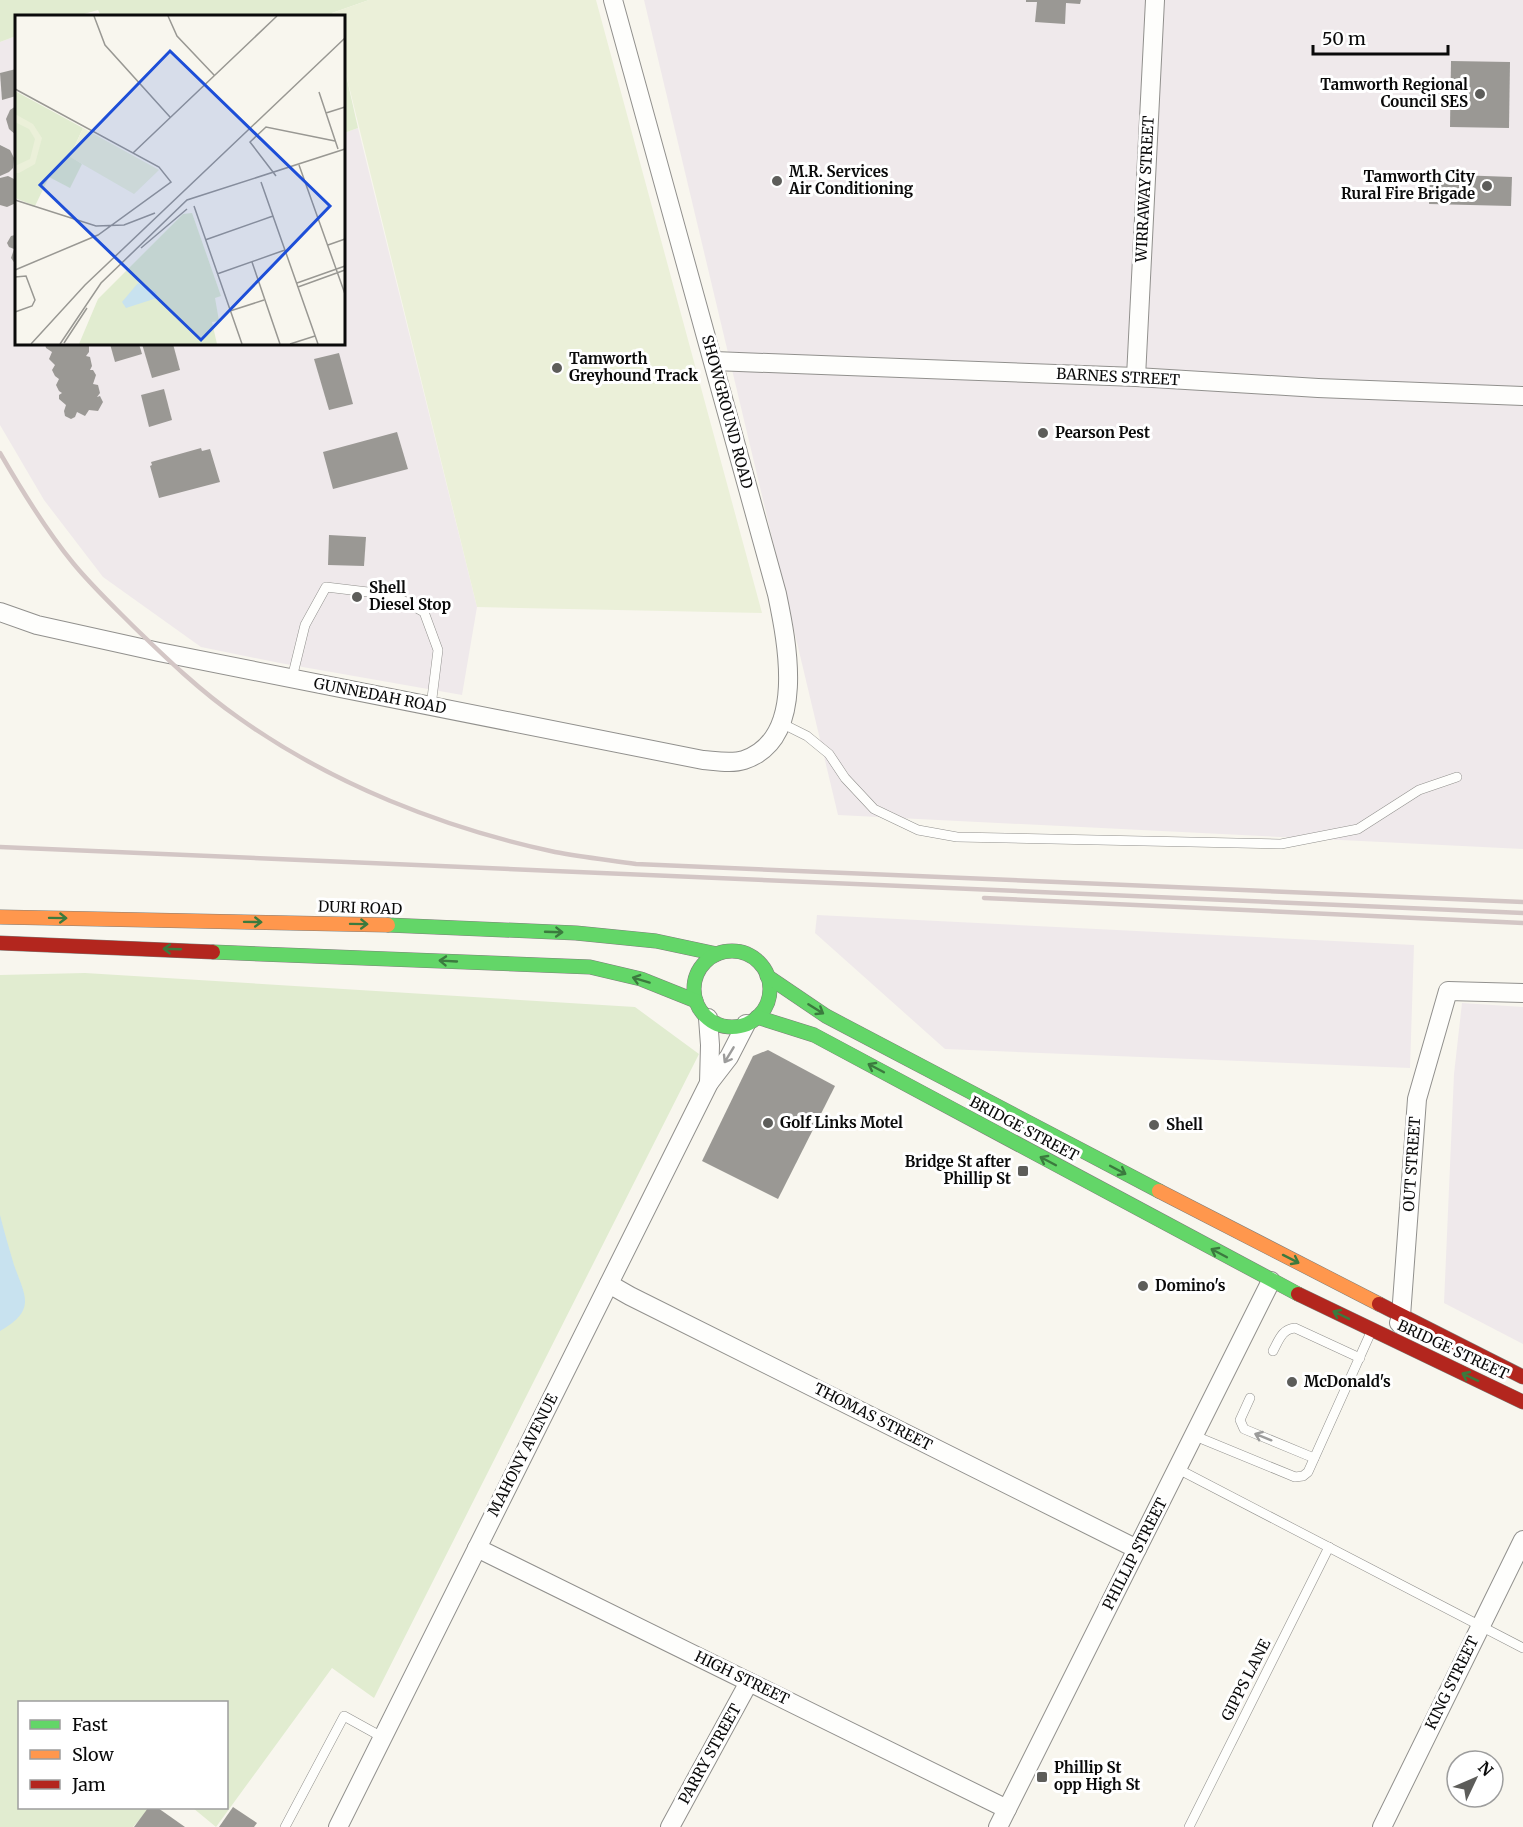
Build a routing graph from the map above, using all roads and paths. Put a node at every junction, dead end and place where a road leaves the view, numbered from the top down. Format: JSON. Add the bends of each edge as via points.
{"nodes":[{"id":1,"x":613,"y":0,"type":"edge"},
{"id":2,"x":1155,"y":0,"type":"edge"},
{"id":3,"x":714,"y":361,"type":"junction"},
{"id":4,"x":1136,"y":377,"type":"junction"},
{"id":5,"x":1523,"y":396,"type":"edge"},
{"id":6,"x":0,"y":612,"type":"edge"},
{"id":7,"x":291,"y":678,"type":"junction"},
{"id":8,"x":431,"y":706,"type":"junction"},
{"id":9,"x":781,"y":723,"type":"junction"},
{"id":10,"x":761,"y":752,"type":"joint"},
{"id":11,"x":1457,"y":777,"type":"dead end"},
{"id":12,"x":0,"y":916,"type":"edge"},
{"id":13,"x":0,"y":943,"type":"edge"},
{"id":14,"x":717,"y":954,"type":"junction"},
{"id":15,"x":767,"y":976,"type":"junction"},
{"id":16,"x":1523,"y":993,"type":"edge"},
{"id":17,"x":696,"y":1001,"type":"junction"},
{"id":18,"x":708,"y":1018,"type":"junction"},
{"id":19,"x":752,"y":1020,"type":"junction"},
{"id":20,"x":709,"y":1083,"type":"junction"},
{"id":21,"x":1201,"y":1214,"type":"junction"},
{"id":22,"x":1271,"y":1281,"type":"junction"},
{"id":23,"x":609,"y":1284,"type":"junction"},
{"id":24,"x":1401,"y":1316,"type":"junction"},
{"id":25,"x":1372,"y":1330,"type":"junction"},
{"id":26,"x":1393,"y":1340,"type":"junction"},
{"id":27,"x":1273,"y":1351,"type":"dead end"},
{"id":28,"x":1360,"y":1358,"type":"junction"},
{"id":29,"x":1523,"y":1377,"type":"edge"},
{"id":30,"x":1250,"y":1398,"type":"dead end"},
{"id":31,"x":1523,"y":1402,"type":"edge"},
{"id":32,"x":1195,"y":1436,"type":"junction"},
{"id":33,"x":1314,"y":1458,"type":"junction"},
{"id":34,"x":1178,"y":1469,"type":"junction"},
{"id":35,"x":1523,"y":1540,"type":"edge"},
{"id":36,"x":1329,"y":1547,"type":"junction"},
{"id":37,"x":477,"y":1548,"type":"junction"},
{"id":38,"x":1137,"y":1549,"type":"junction"},
{"id":39,"x":1480,"y":1626,"type":"junction"},
{"id":40,"x":1523,"y":1648,"type":"edge"},
{"id":41,"x":749,"y":1682,"type":"junction"},
{"id":42,"x":382,"y":1737,"type":"junction"},
{"id":43,"x":1007,"y":1809,"type":"junction"},
{"id":44,"x":285,"y":1827,"type":"edge"},
{"id":45,"x":338,"y":1827,"type":"edge"},
{"id":46,"x":670,"y":1827,"type":"edge"},
{"id":47,"x":998,"y":1827,"type":"edge"},
{"id":48,"x":1189,"y":1827,"type":"edge"},
{"id":49,"x":1382,"y":1827,"type":"edge"}],
"edges":[{"from":1,"to":3,"type":"street","name":"SHOWGROUND ROAD"},
{"from":2,"to":4,"type":"street","name":"WIRRAWAY STREET"},
{"from":3,"to":4,"type":"street","name":"BARNES STREET"},
{"from":3,"to":9,"type":"street","name":"SHOWGROUND ROAD","via":[[784,625],[789,682]]},
{"from":4,"to":5,"type":"street","name":"BARNES STREET"},
{"from":6,"to":7,"type":"street","name":"GUNNEDAH ROAD","via":[[37,625]]},
{"from":7,"to":8,"type":"street","name":"GUNNEDAH ROAD"},
{"from":7,"to":8,"type":"lane","via":[[305,625],[326,587],[393,595],[424,612],[438,650]]},
{"from":8,"to":10,"type":"street","name":"GUNNEDAH ROAD","via":[[703,760],[744,760]]},
{"from":9,"to":10,"type":"street","name":"SHOWGROUND ROAD"},
{"from":9,"to":11,"type":"lane","via":[[807,736],[829,754],[874,809],[918,830],[957,837],[1281,844],[1358,829],[1419,790]]},
{"from":12,"to":14,"type":"main road","name":"DURI ROAD","one_way":true,"via":[[576,933],[656,941]]},
{"from":17,"to":13,"type":"main road","one_way":true,"via":[[641,979],[590,967]]},
{"from":14,"to":15,"type":"main road","via":[[729,951],[747,955],[762,966]]},
{"from":14,"to":17,"type":"main road","via":[[700,968],[695,978]]},
{"from":15,"to":19,"type":"main road","via":[[768,998]]},
{"from":15,"to":21,"type":"main road","name":"BRIDGE STREET","one_way":true,"via":[[826,1016]]},
{"from":16,"to":24,"type":"street","name":"OUT STREET","via":[[1448,991],[1417,1099]]},
{"from":17,"to":18,"type":"main road"},
{"from":18,"to":19,"type":"main road","via":[[726,1026]]},
{"from":18,"to":20,"type":"street","name":"MAHONY AVENUE"},
{"from":19,"to":20,"type":"street","name":"MAHONY AVENUE","one_way":true},
{"from":22,"to":19,"type":"main road","name":"BRIDGE STREET","one_way":true,"via":[[814,1035]]},
{"from":20,"to":23,"type":"street","name":"MAHONY AVENUE"},
{"from":21,"to":22,"type":"main road","name":"BRIDGE STREET","via":[[1252,1249],[1269,1270]]},
{"from":21,"to":24,"type":"main road","name":"BRIDGE STREET","one_way":true},
{"from":25,"to":22,"type":"main road","name":"BRIDGE STREET","one_way":true},
{"from":22,"to":32,"type":"street","name":"PHILLIP STREET"},
{"from":23,"to":37,"type":"street","name":"MAHONY AVENUE"},
{"from":23,"to":38,"type":"street","name":"THOMAS STREET"},
{"from":24,"to":26,"type":"street","name":"OUT STREET"},
{"from":24,"to":29,"type":"main road","name":"BRIDGE STREET"},
{"from":25,"to":26,"type":"main road","name":"BRIDGE STREET"},
{"from":25,"to":28,"type":"lane"},
{"from":31,"to":26,"type":"main road","name":"BRIDGE STREET","one_way":true},
{"from":27,"to":28,"type":"lane","via":[[1283,1333],[1295,1328]]},
{"from":28,"to":33,"type":"lane"},
{"from":33,"to":30,"type":"lane","one_way":true,"via":[[1244,1429],[1240,1420]]},
{"from":32,"to":33,"type":"lane","via":[[1295,1477],[1308,1472]]},
{"from":32,"to":34,"type":"street","name":"PHILLIP STREET"},
{"from":34,"to":36,"type":"lane"},
{"from":34,"to":38,"type":"street","name":"PHILLIP STREET"},
{"from":35,"to":39,"type":"street","name":"KING STREET"},
{"from":36,"to":39,"type":"lane"},
{"from":36,"to":48,"type":"lane","name":"GIPPS LANE"},
{"from":37,"to":41,"type":"street","name":"HIGH STREET"},
{"from":37,"to":42,"type":"street","name":"MAHONY AVENUE"},
{"from":38,"to":43,"type":"street","name":"PHILLIP STREET"},
{"from":39,"to":40,"type":"lane"},
{"from":39,"to":49,"type":"street","name":"KING STREET"},
{"from":41,"to":43,"type":"street","name":"HIGH STREET"},
{"from":41,"to":46,"type":"street","name":"PARRY STREET"},
{"from":42,"to":44,"type":"lane","via":[[344,1716]]},
{"from":42,"to":45,"type":"street","name":"MAHONY AVENUE"},
{"from":43,"to":47,"type":"street","name":"PHILLIP STREET"}]}
